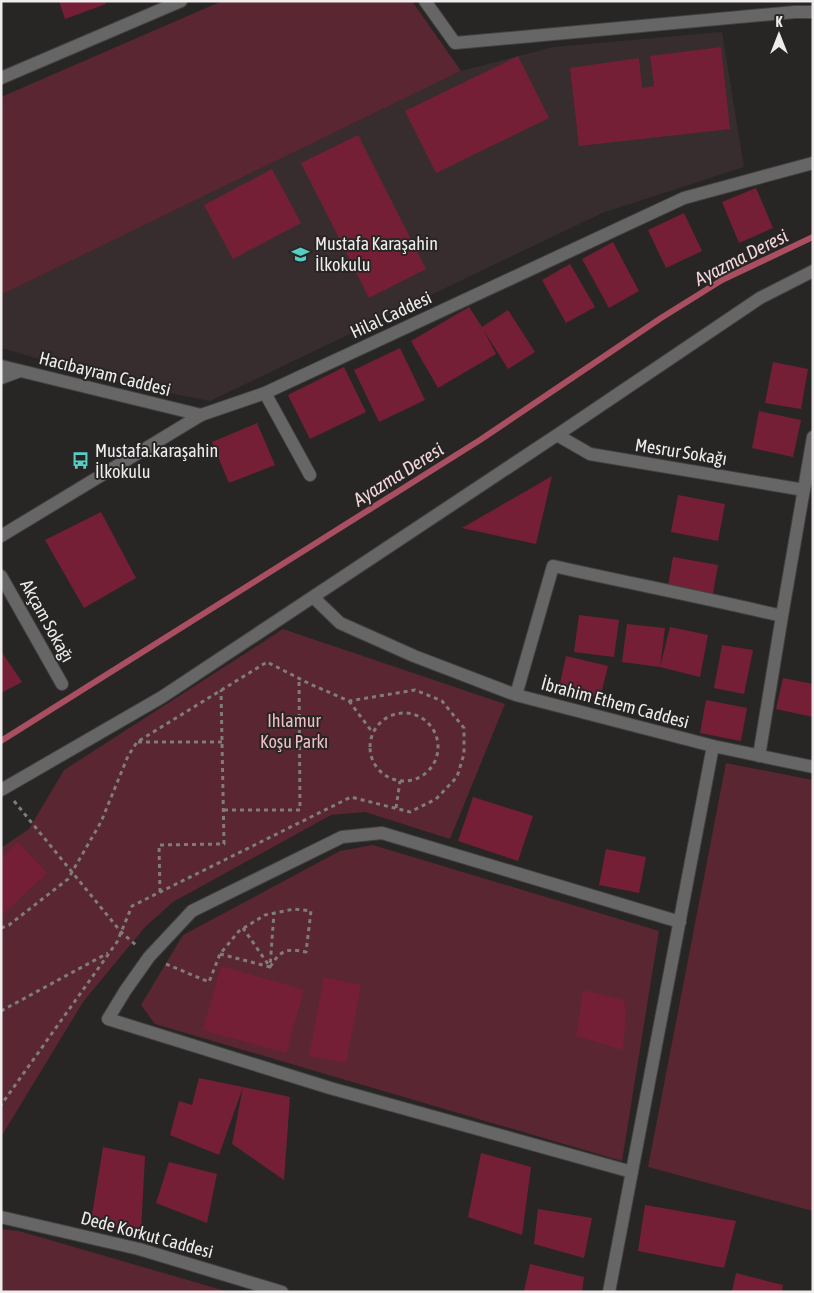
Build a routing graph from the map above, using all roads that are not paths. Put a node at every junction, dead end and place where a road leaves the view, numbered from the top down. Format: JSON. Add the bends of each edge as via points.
{"nodes":[{"id":1,"x":181,"y":1,"type":"edge"},
{"id":2,"x":425,"y":1,"type":"edge"},
{"id":3,"x":795,"y":6,"type":"edge"},
{"id":4,"x":813,"y":12,"type":"edge"},
{"id":5,"x":1,"y":78,"type":"edge"},
{"id":6,"x":813,"y":163,"type":"edge"},
{"id":7,"x":813,"y":271,"type":"edge"},
{"id":8,"x":1,"y":366,"type":"edge"},
{"id":9,"x":20,"y":371,"type":"junction"},
{"id":10,"x":1,"y":378,"type":"edge"},
{"id":11,"x":265,"y":393,"type":"junction"},
{"id":12,"x":201,"y":416,"type":"junction"},
{"id":13,"x":557,"y":435,"type":"junction"},
{"id":14,"x":813,"y":437,"type":"edge"},
{"id":15,"x":310,"y":475,"type":"dead end"},
{"id":16,"x":804,"y":490,"type":"junction"},
{"id":17,"x":1,"y":536,"type":"edge"},
{"id":18,"x":1,"y":576,"type":"edge"},
{"id":19,"x":313,"y":597,"type":"junction"},
{"id":20,"x":782,"y":616,"type":"junction"},
{"id":21,"x":62,"y":684,"type":"dead end"},
{"id":22,"x":516,"y":695,"type":"junction"},
{"id":23,"x":714,"y":746,"type":"junction"},
{"id":24,"x":759,"y":756,"type":"junction"},
{"id":25,"x":813,"y":767,"type":"edge"},
{"id":26,"x":1,"y":790,"type":"edge"},
{"id":27,"x":680,"y":922,"type":"junction"},
{"id":28,"x":632,"y":1172,"type":"junction"},
{"id":29,"x":1,"y":1217,"type":"edge"},
{"id":30,"x":282,"y":1292,"type":"edge"},
{"id":31,"x":609,"y":1292,"type":"edge"}],
"edges":[{"from":1,"to":5,"type":"street"},
{"from":2,"to":3,"type":"street","via":[[455,43]]},
{"from":3,"to":4,"type":"street"},
{"from":6,"to":11,"type":"street","name":"Hilal Caddesi","via":[[684,198]]},
{"from":7,"to":13,"type":"street","via":[[760,298]]},
{"from":8,"to":9,"type":"street","name":"Hacıbayram Caddesi"},
{"from":9,"to":10,"type":"street"},
{"from":9,"to":12,"type":"street","name":"Hacıbayram Caddesi"},
{"from":11,"to":12,"type":"street","name":"Hilal Caddesi"},
{"from":11,"to":15,"type":"street"},
{"from":12,"to":17,"type":"street","name":"Hilal Caddesi"},
{"from":13,"to":16,"type":"street","name":"Mesrur Sokağı","via":[[590,454]]},
{"from":13,"to":19,"type":"street"},
{"from":14,"to":16,"type":"street"},
{"from":16,"to":20,"type":"street"},
{"from":18,"to":21,"type":"street","name":"Akçam Sokağı"},
{"from":19,"to":22,"type":"street","name":"İbrahim Ethem Caddesi","via":[[340,623],[414,656]]},
{"from":19,"to":26,"type":"street","via":[[162,697]]},
{"from":20,"to":22,"type":"street","via":[[553,566]]},
{"from":20,"to":24,"type":"street"},
{"from":22,"to":23,"type":"street","name":"İbrahim Ethem Caddesi"},
{"from":23,"to":24,"type":"street","name":"İbrahim Ethem Caddesi"},
{"from":23,"to":27,"type":"street"},
{"from":24,"to":25,"type":"street","name":"İbrahim Ethem Caddesi"},
{"from":27,"to":28,"type":"street"},
{"from":27,"to":28,"type":"street","via":[[382,833],[342,837],[192,912],[149,957],[108,1019],[330,1088]]},
{"from":28,"to":31,"type":"street"},
{"from":29,"to":30,"type":"street","name":"Dede Korkut Caddesi","via":[[139,1249]]}]}
